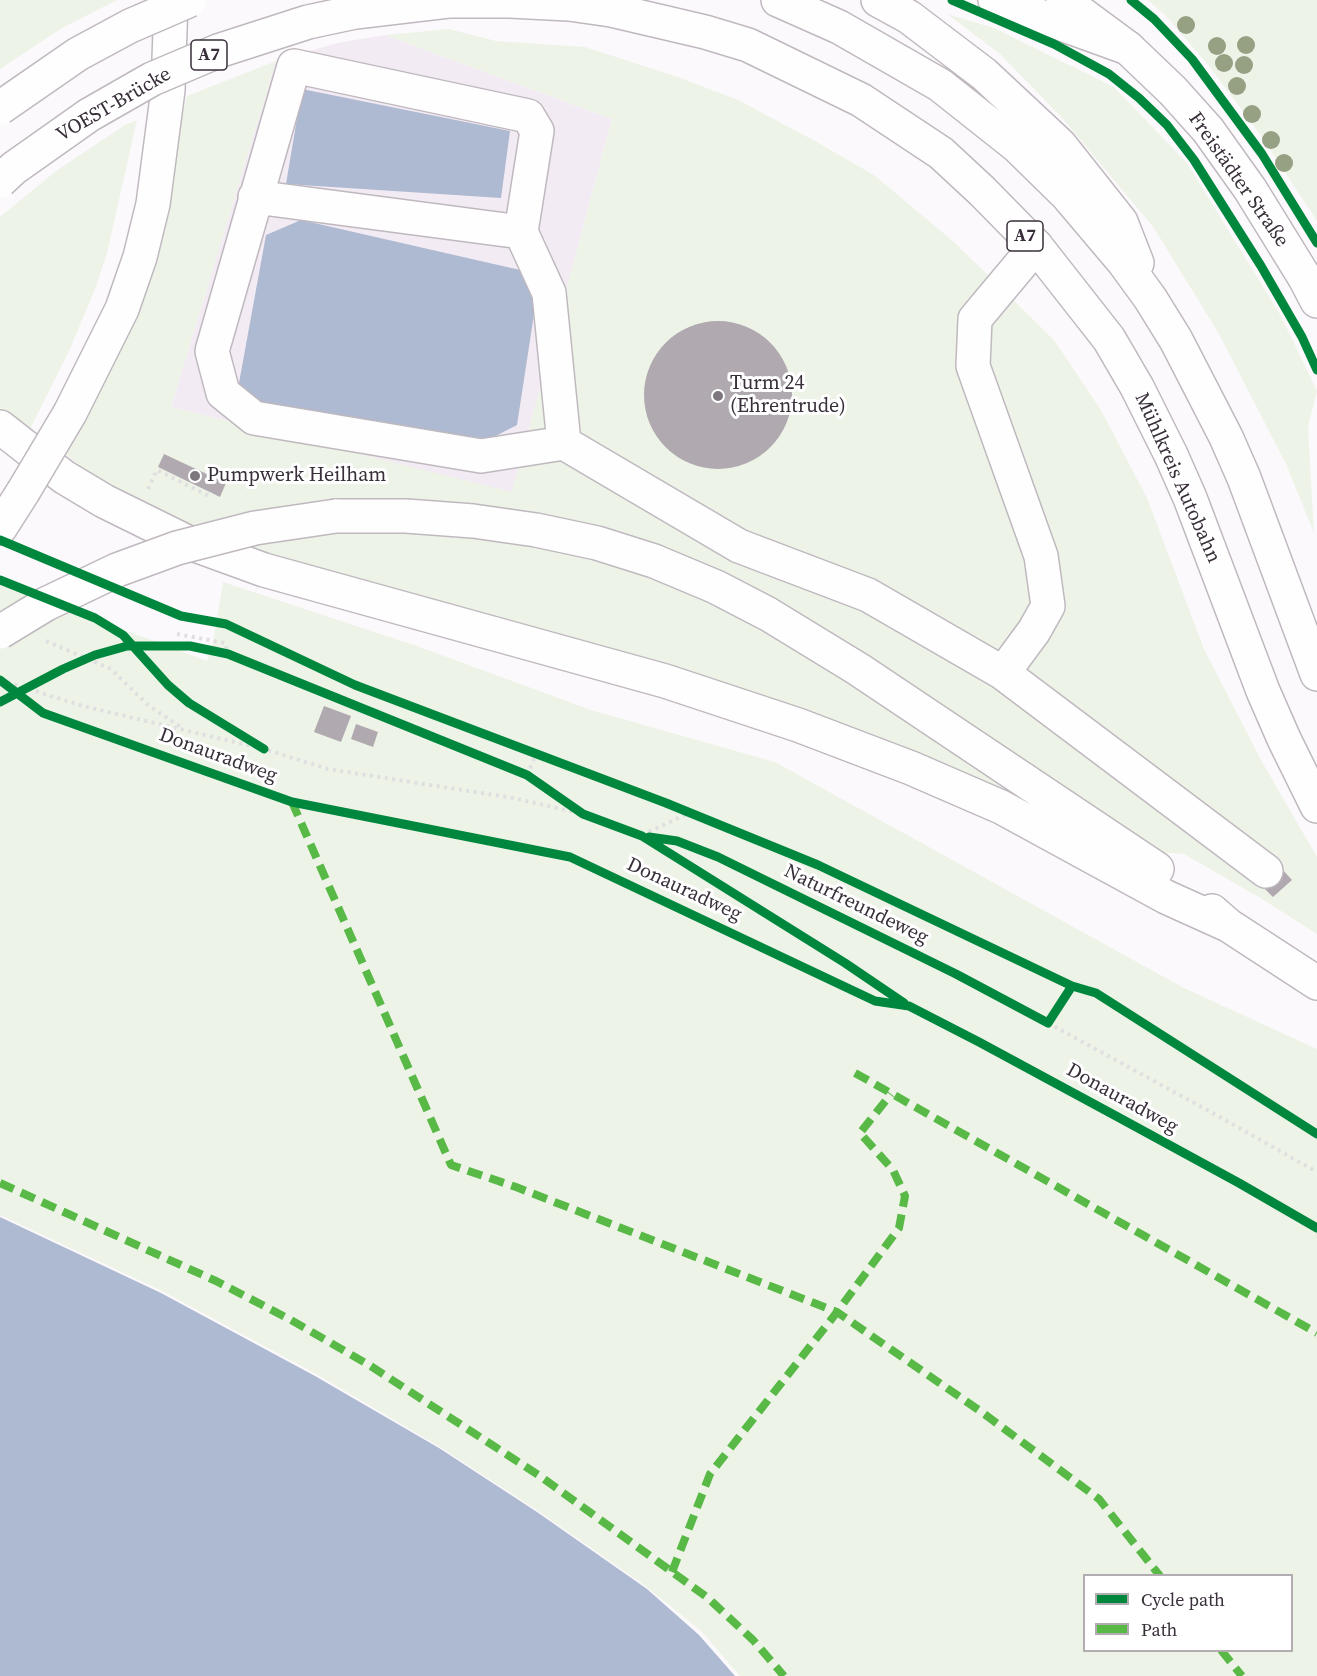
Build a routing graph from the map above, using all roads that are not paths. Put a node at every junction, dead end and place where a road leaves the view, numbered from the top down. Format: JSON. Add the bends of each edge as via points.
{"nodes":[{"id":1,"x":171,"y":0,"type":"edge"},
{"id":2,"x":188,"y":0,"type":"edge"},
{"id":3,"x":778,"y":0,"type":"edge"},
{"id":4,"x":879,"y":0,"type":"edge"},
{"id":5,"x":995,"y":0,"type":"edge"},
{"id":6,"x":1064,"y":0,"type":"edge"},
{"id":7,"x":448,"y":1,"type":"edge"},
{"id":8,"x":171,"y":36,"type":"junction"},
{"id":9,"x":1128,"y":48,"type":"junction"},
{"id":10,"x":0,"y":108,"type":"edge"},
{"id":11,"x":0,"y":181,"type":"edge"},
{"id":12,"x":255,"y":197,"type":"junction"},
{"id":13,"x":521,"y":232,"type":"junction"},
{"id":14,"x":1036,"y":246,"type":"junction"},
{"id":15,"x":1150,"y":298,"type":"junction"},
{"id":16,"x":1317,"y":302,"type":"edge"},
{"id":17,"x":0,"y":427,"type":"edge"},
{"id":18,"x":564,"y":442,"type":"junction"},
{"id":19,"x":0,"y":528,"type":"edge"},
{"id":20,"x":0,"y":632,"type":"edge"},
{"id":21,"x":1003,"y":673,"type":"junction"},
{"id":22,"x":1317,"y":674,"type":"edge"},
{"id":23,"x":1317,"y":806,"type":"edge"},
{"id":24,"x":1266,"y":871,"type":"dead end"},
{"id":25,"x":1228,"y":925,"type":"junction"},
{"id":26,"x":1317,"y":983,"type":"edge"}],
"edges":[{"from":1,"to":8,"type":"main road"},
{"from":2,"to":8,"type":"main road"},
{"from":2,"to":10,"type":"main road","bridge":true,"via":[[78,54]]},
{"from":3,"to":15,"type":"main road","via":[[876,47],[940,85],[981,117],[1068,196]]},
{"from":4,"to":15,"type":"main road","via":[[984,74],[1060,145],[1121,222]]},
{"from":5,"to":9,"type":"main road"},
{"from":6,"to":9,"type":"main road","name":"Freistädter Straße"},
{"from":7,"to":11,"type":"main road","name":"VOEST-Brücke","number":"A7","bridge":true,"via":[[308,22],[218,51],[152,79],[89,114]]},
{"from":7,"to":14,"type":"main road","name":"Mühlkreis Autobahn","number":"A7","via":[[569,4],[611,10],[748,45],[861,100],[941,153]]},
{"from":8,"to":19,"type":"main road","bridge":true,"via":[[155,194],[122,309],[70,413]]},
{"from":9,"to":16,"type":"main road","name":"Freistädter Straße","via":[[1208,130],[1250,189]]},
{"from":12,"to":13,"type":"main road"},
{"from":12,"to":13,"type":"main road","via":[[294,66],[528,116],[537,131]]},
{"from":12,"to":18,"type":"main road","via":[[212,351],[223,393],[254,418],[481,456]]},
{"from":13,"to":18,"type":"main road","via":[[549,292]]},
{"from":14,"to":21,"type":"main road","via":[[975,319],[973,366],[1041,556],[1048,606]]},
{"from":14,"to":23,"type":"main road","name":"Mühlkreis Autobahn","number":"A7","via":[[1109,339],[1147,406],[1190,498],[1276,720]]},
{"from":15,"to":22,"type":"main road","via":[[1196,377],[1244,478]]},
{"from":17,"to":25,"type":"main road","via":[[81,487],[188,542],[264,570],[665,681],[798,725],[1001,807],[1166,897]]},
{"from":18,"to":21,"type":"main road","via":[[739,546],[868,595]]},
{"from":20,"to":25,"type":"main road","bridge":true,"via":[[46,604],[117,570],[177,548],[255,528],[336,516],[406,516],[473,521],[597,543],[654,561],[768,614],[858,669],[1175,881]]},
{"from":21,"to":24,"type":"main road"},
{"from":25,"to":26,"type":"main road"}]}
